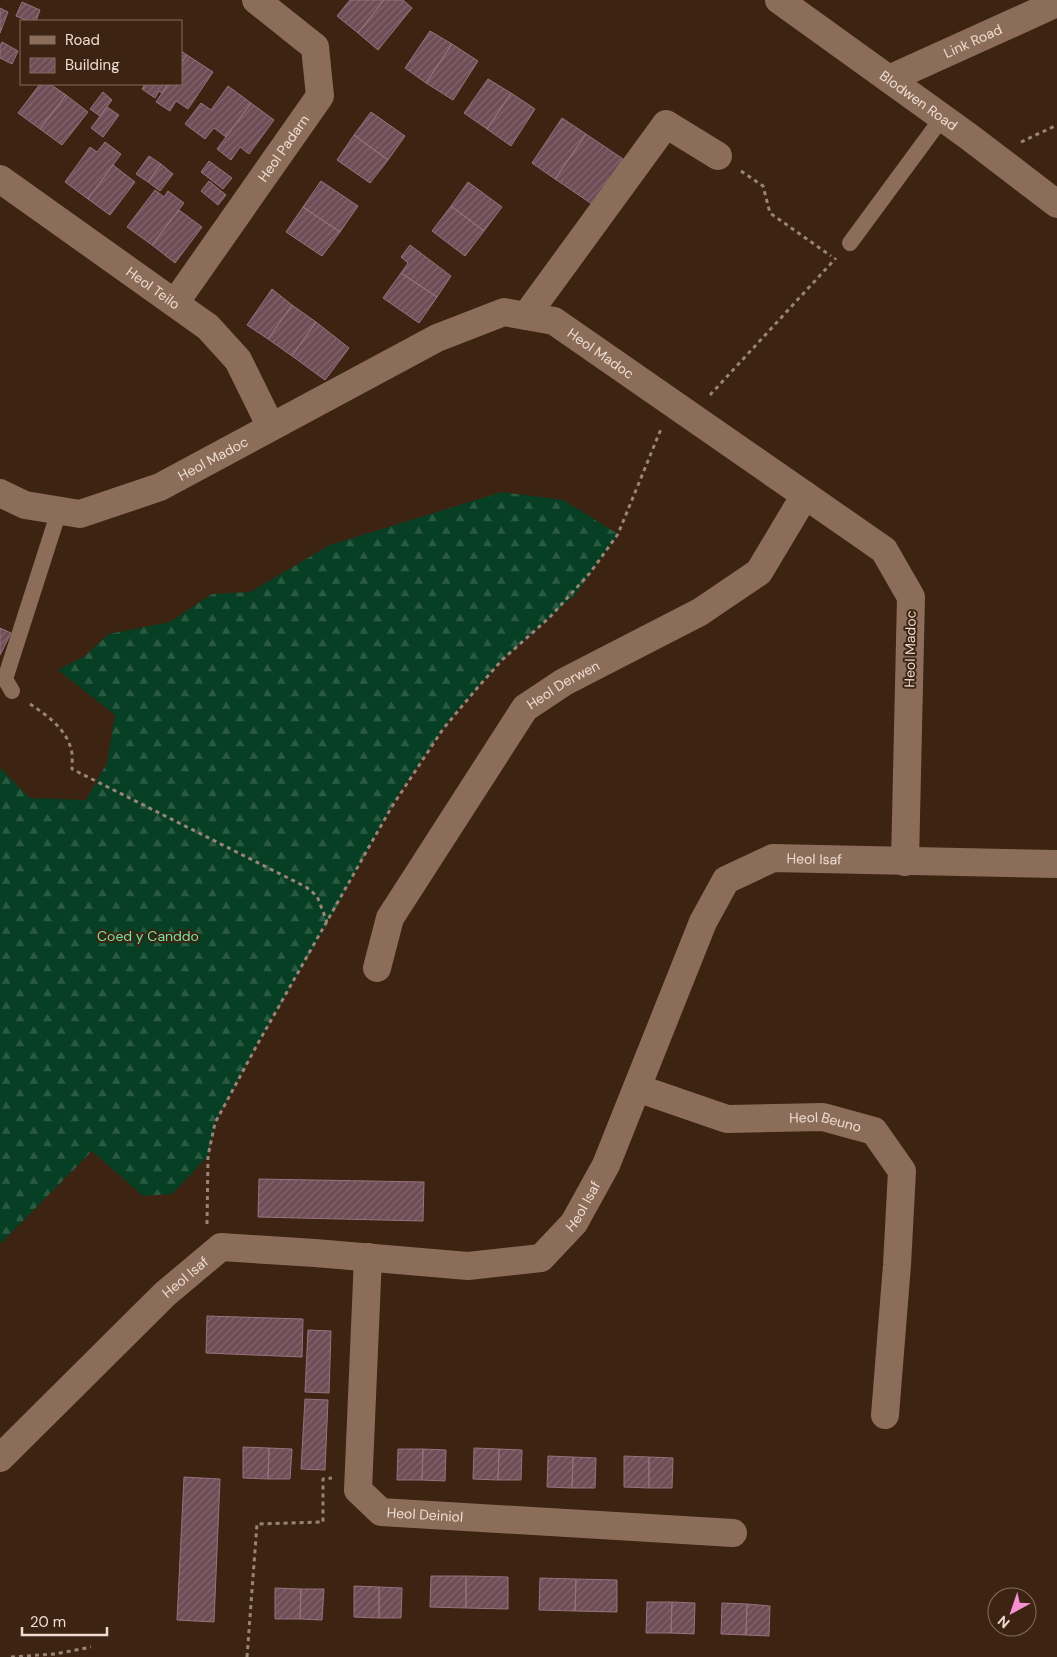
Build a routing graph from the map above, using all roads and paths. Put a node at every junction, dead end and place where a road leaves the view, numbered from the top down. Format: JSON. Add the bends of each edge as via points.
{"nodes":[{"id":1,"x":256,"y":0,"type":"edge"},
{"id":2,"x":779,"y":0,"type":"edge"},
{"id":3,"x":1057,"y":3,"type":"edge"},
{"id":4,"x":889,"y":79,"type":"junction"},
{"id":5,"x":942,"y":118,"type":"junction"},
{"id":6,"x":1057,"y":125,"type":"edge"},
{"id":7,"x":718,"y":156,"type":"joint"},
{"id":8,"x":994,"y":156,"type":"junction"},
{"id":9,"x":0,"y":179,"type":"edge"},
{"id":10,"x":1057,"y":204,"type":"edge"},
{"id":11,"x":850,"y":243,"type":"joint"},
{"id":12,"x":835,"y":259,"type":"junction"},
{"id":13,"x":175,"y":303,"type":"junction"},
{"id":14,"x":526,"y":316,"type":"junction"},
{"id":15,"x":682,"y":410,"type":"junction"},
{"id":16,"x":271,"y":427,"type":"junction"},
{"id":17,"x":0,"y":493,"type":"edge"},
{"id":18,"x":805,"y":495,"type":"junction"},
{"id":19,"x":59,"y":511,"type":"junction"},
{"id":20,"x":12,"y":691,"type":"joint"},
{"id":21,"x":905,"y":862,"type":"junction"},
{"id":22,"x":1057,"y":864,"type":"edge"},
{"id":23,"x":328,"y":922,"type":"junction"},
{"id":24,"x":377,"y":968,"type":"dead end"},
{"id":25,"x":637,"y":1088,"type":"junction"},
{"id":26,"x":368,"y":1257,"type":"junction"},
{"id":27,"x":207,"y":1259,"type":"junction"},
{"id":28,"x":885,"y":1415,"type":"dead end"},
{"id":29,"x":0,"y":1458,"type":"edge"},
{"id":30,"x":359,"y":1477,"type":"junction"},
{"id":31,"x":733,"y":1533,"type":"dead end"},
{"id":32,"x":91,"y":1648,"type":"dead end"},
{"id":33,"x":12,"y":1657,"type":"edge"},
{"id":34,"x":247,"y":1657,"type":"edge"}],
"edges":[{"from":1,"to":13,"type":"street","name":"Heol Padarn","via":[[315,48],[320,96]]},
{"from":2,"to":4,"type":"street","name":"Blodwen Road"},
{"from":3,"to":4,"type":"street","name":"Link Road"},
{"from":4,"to":5,"type":"street","name":"Blodwen Road"},
{"from":5,"to":8,"type":"street","name":"Blodwen Road"},
{"from":5,"to":11,"type":"lane"},
{"from":6,"to":8,"type":"path"},
{"from":7,"to":12,"type":"path","via":[[763,186],[770,213]]},
{"from":7,"to":14,"type":"street","via":[[666,124]]},
{"from":8,"to":10,"type":"street","name":"Blodwen Road"},
{"from":9,"to":13,"type":"street","name":"Heol Teilo"},
{"from":11,"to":12,"type":"path"},
{"from":12,"to":15,"type":"path"},
{"from":13,"to":16,"type":"street","name":"Heol Teilo","via":[[208,327],[238,360]]},
{"from":14,"to":15,"type":"street","name":"Heol Madoc","via":[[554,321]]},
{"from":14,"to":16,"type":"street","name":"Heol Madoc","via":[[504,312],[437,338]]},
{"from":15,"to":18,"type":"street","name":"Heol Madoc"},
{"from":15,"to":23,"type":"path","via":[[618,534],[590,573],[549,618],[502,660],[443,729],[391,808]]},
{"from":16,"to":19,"type":"street","name":"Heol Madoc","via":[[160,487],[80,514]]},
{"from":17,"to":19,"type":"street","name":"Heol Madoc","via":[[26,505]]},
{"from":18,"to":21,"type":"street","name":"Heol Madoc","via":[[884,550],[911,597]]},
{"from":18,"to":24,"type":"street","name":"Heol Derwen","via":[[759,572],[700,612],[564,682],[525,708],[390,918]]},
{"from":19,"to":20,"type":"lane","via":[[5,679]]},
{"from":20,"to":23,"type":"path","via":[[57,725],[72,750],[72,769],[306,887],[317,896]]},
{"from":21,"to":22,"type":"street","name":"Heol Isaf"},
{"from":21,"to":25,"type":"street","name":"Heol Isaf","via":[[773,858],[726,880],[703,922]]},
{"from":23,"to":27,"type":"path","via":[[215,1123],[208,1156]]},
{"from":25,"to":26,"type":"street","name":"Heol Isaf","via":[[606,1165],[574,1223],[541,1258],[468,1266]]},
{"from":25,"to":28,"type":"street","name":"Heol Beuno","via":[[727,1119],[823,1117],[874,1131],[902,1171]]},
{"from":26,"to":27,"type":"street","name":"Heol Isaf","via":[[221,1247]]},
{"from":26,"to":30,"type":"street","name":"Heol Deiniol"},
{"from":27,"to":29,"type":"street","name":"Heol Isaf","via":[[165,1294]]},
{"from":30,"to":31,"type":"street","name":"Heol Deiniol","via":[[358,1490],[381,1512]]},
{"from":30,"to":34,"type":"path","via":[[323,1479],[323,1522],[257,1524]]},
{"from":32,"to":33,"type":"path"}]}
